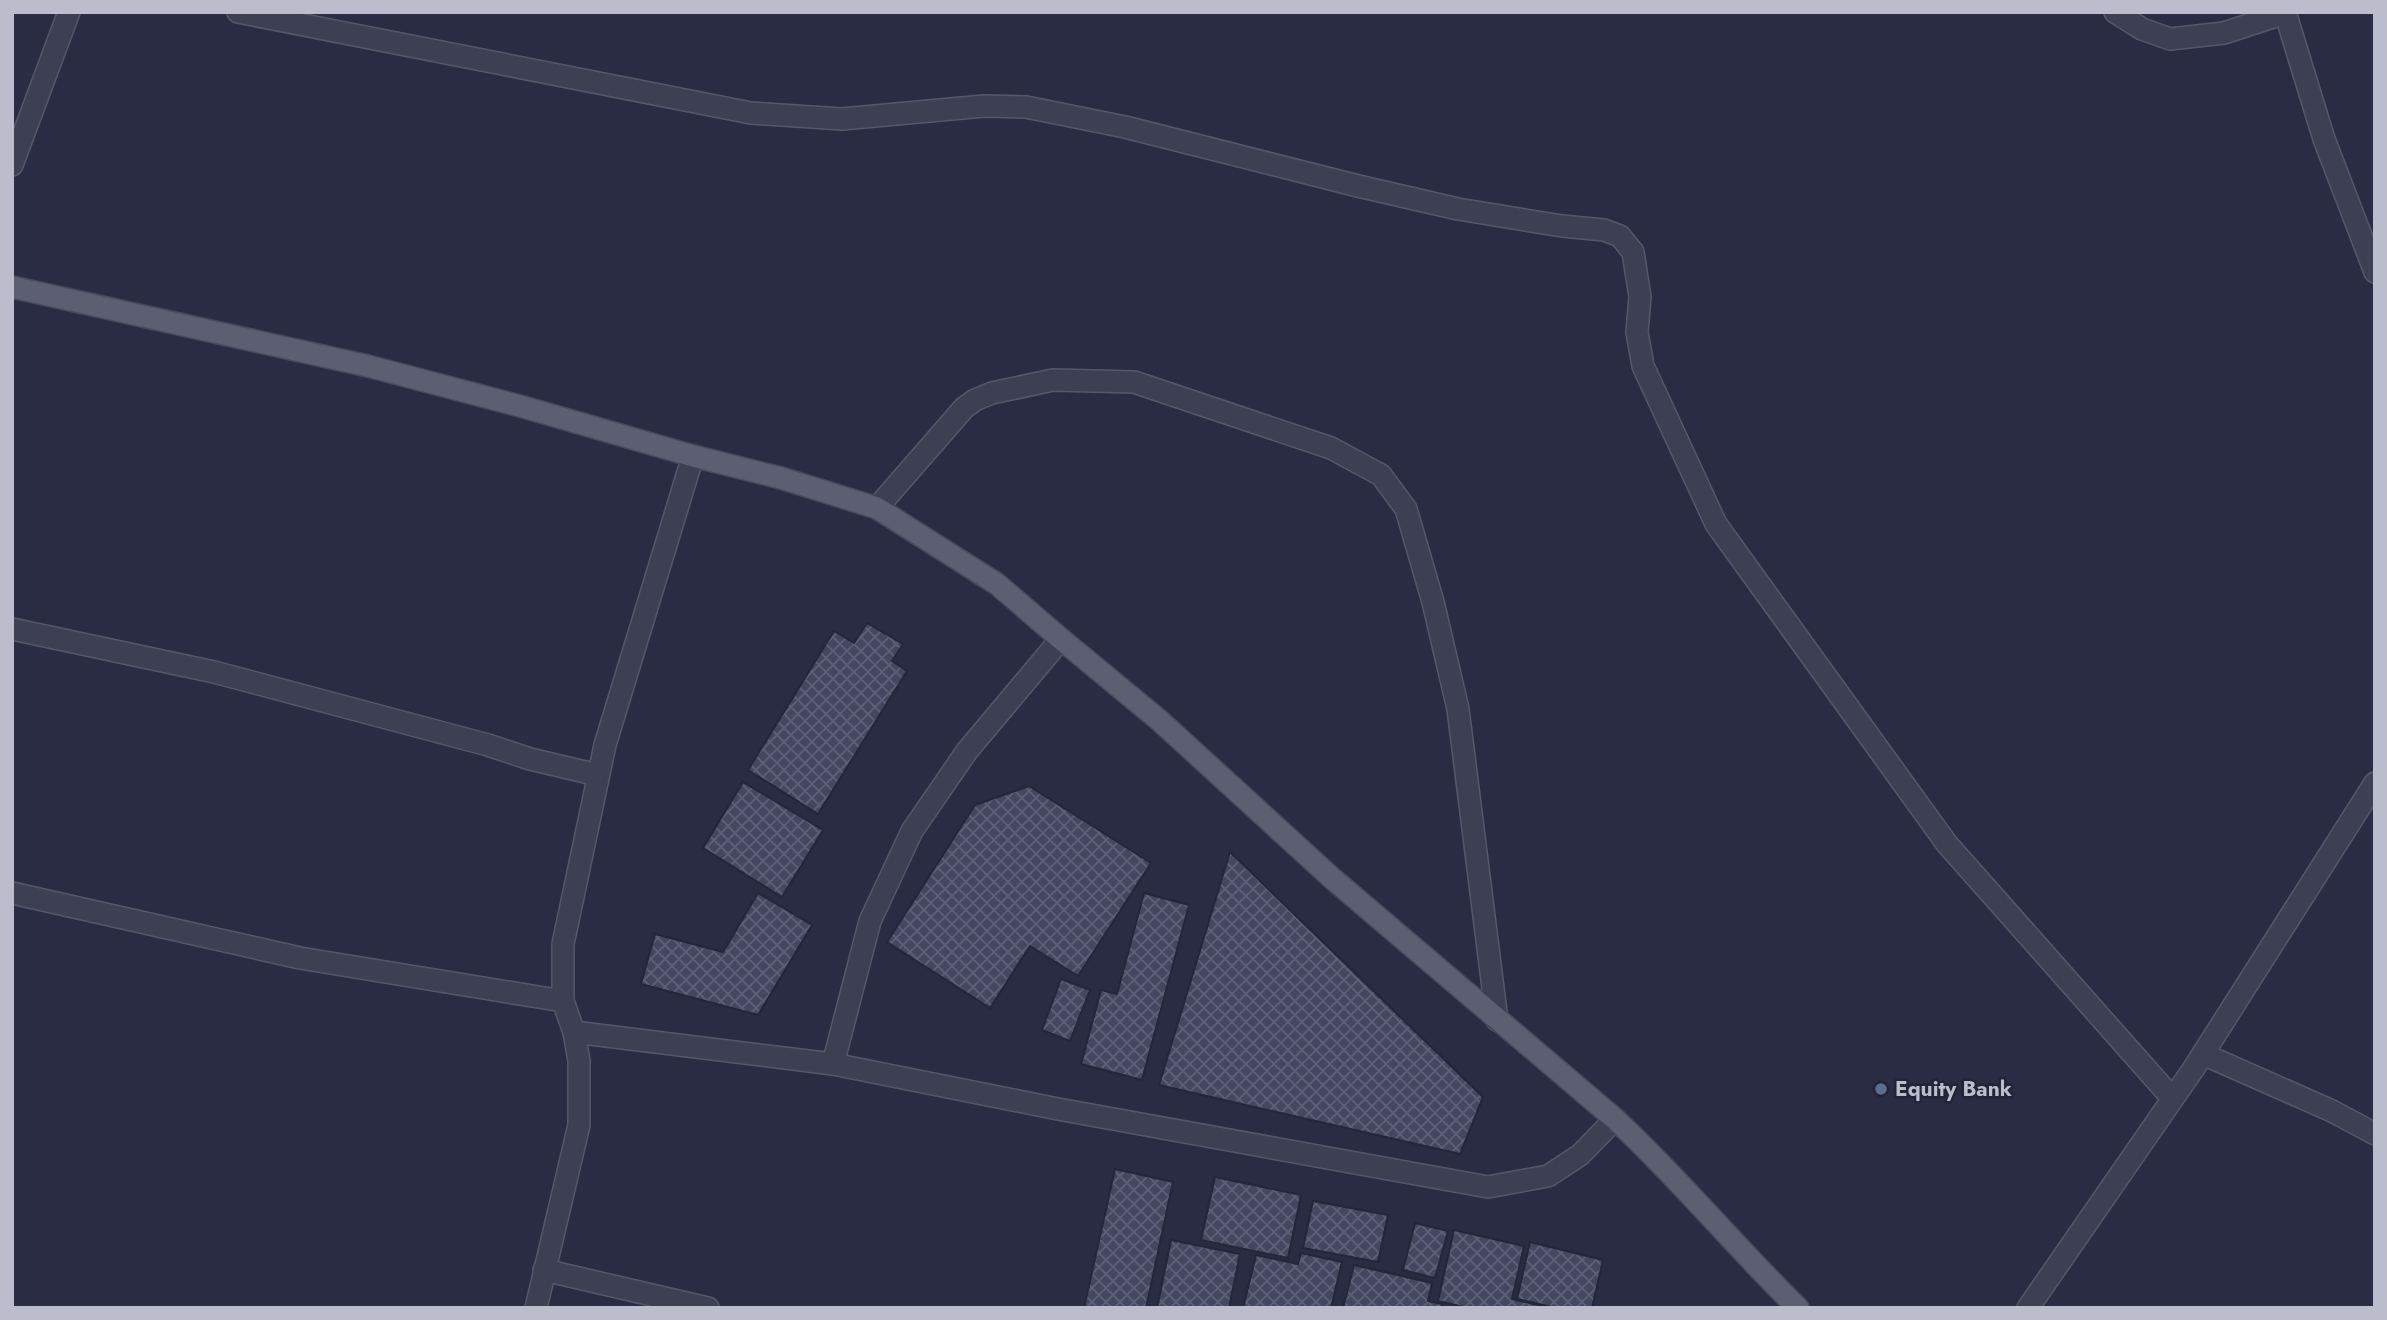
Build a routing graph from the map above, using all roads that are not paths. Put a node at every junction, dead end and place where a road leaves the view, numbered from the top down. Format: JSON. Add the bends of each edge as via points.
{"nodes":[{"id":1,"x":69,"y":12,"type":"edge"},
{"id":2,"x":238,"y":12,"type":"edge"},
{"id":3,"x":2115,"y":12,"type":"edge"},
{"id":4,"x":2285,"y":13,"type":"edge"},
{"id":5,"x":12,"y":165,"type":"edge"},
{"id":6,"x":2375,"y":272,"type":"edge"},
{"id":7,"x":12,"y":287,"type":"edge"},
{"id":8,"x":693,"y":456,"type":"junction"},
{"id":9,"x":877,"y":508,"type":"junction"},
{"id":10,"x":12,"y":629,"type":"edge"},
{"id":11,"x":1061,"y":639,"type":"junction"},
{"id":12,"x":598,"y":775,"type":"junction"},
{"id":13,"x":2375,"y":783,"type":"edge"},
{"id":14,"x":12,"y":893,"type":"edge"},
{"id":15,"x":563,"y":1001,"type":"junction"},
{"id":16,"x":1496,"y":1020,"type":"junction"},
{"id":17,"x":573,"y":1032,"type":"junction"},
{"id":18,"x":2203,"y":1054,"type":"junction"},
{"id":19,"x":833,"y":1065,"type":"junction"},
{"id":20,"x":2172,"y":1098,"type":"junction"},
{"id":21,"x":1615,"y":1119,"type":"junction"},
{"id":22,"x":2375,"y":1134,"type":"edge"},
{"id":23,"x":544,"y":1270,"type":"junction"},
{"id":24,"x":536,"y":1308,"type":"edge"},
{"id":25,"x":708,"y":1308,"type":"edge"},
{"id":26,"x":1798,"y":1308,"type":"edge"},
{"id":27,"x":2028,"y":1308,"type":"edge"}],
"edges":[{"from":1,"to":5,"type":"street"},
{"from":2,"to":20,"type":"street","via":[[751,113],[842,119],[984,106],[1026,107],[1458,209],[1620,236],[1633,252],[1643,366],[1716,524],[1947,844]]},
{"from":3,"to":4,"type":"street","via":[[2170,39],[2224,33]]},
{"from":4,"to":6,"type":"street","via":[[2324,139]]},
{"from":7,"to":8,"type":"main road","via":[[368,366]]},
{"from":8,"to":9,"type":"main road"},
{"from":8,"to":12,"type":"street"},
{"from":9,"to":11,"type":"main road","via":[[997,584]]},
{"from":9,"to":16,"type":"street","via":[[964,408],[992,393],[1053,380],[1134,382],[1331,448],[1381,475],[1406,509],[1458,709]]},
{"from":10,"to":12,"type":"street","via":[[214,672]]},
{"from":11,"to":16,"type":"main road","via":[[1159,720]]},
{"from":11,"to":19,"type":"street","via":[[967,751],[912,831],[870,920]]},
{"from":12,"to":15,"type":"street","via":[[563,944]]},
{"from":13,"to":18,"type":"street"},
{"from":14,"to":15,"type":"street","via":[[300,958]]},
{"from":15,"to":17,"type":"street"},
{"from":16,"to":21,"type":"main road"},
{"from":17,"to":19,"type":"street"},
{"from":17,"to":23,"type":"street","via":[[579,1061],[579,1125]]},
{"from":18,"to":20,"type":"street"},
{"from":18,"to":22,"type":"street"},
{"from":19,"to":21,"type":"street","via":[[1488,1187],[1548,1176],[1580,1155]]},
{"from":20,"to":27,"type":"street"},
{"from":21,"to":26,"type":"main road"},
{"from":23,"to":24,"type":"street"},
{"from":23,"to":25,"type":"street"}]}
